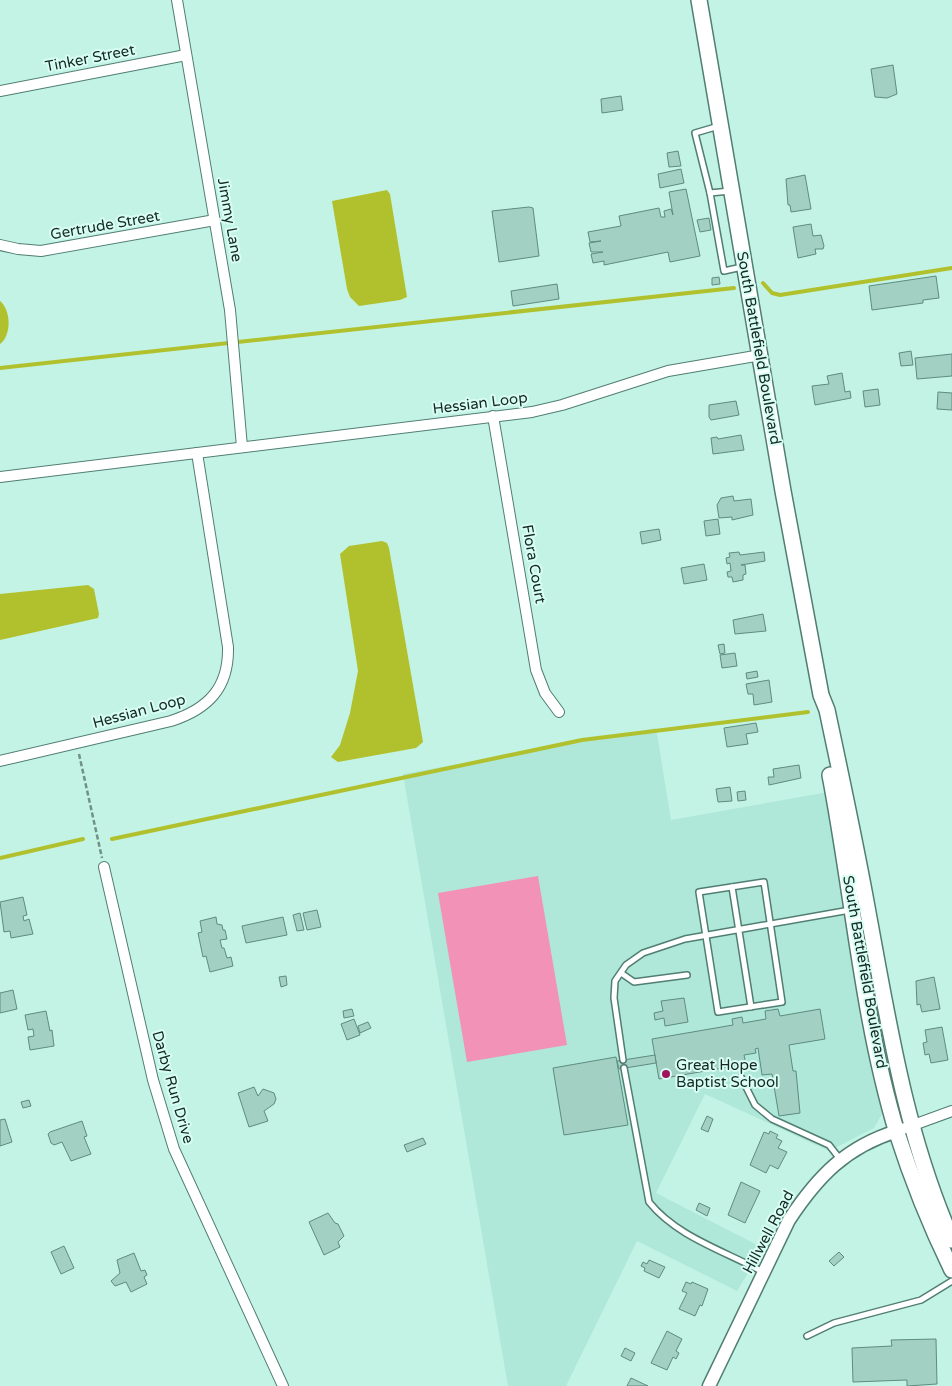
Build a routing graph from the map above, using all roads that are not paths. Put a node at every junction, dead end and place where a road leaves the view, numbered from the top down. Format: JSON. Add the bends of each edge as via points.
{"nodes":[{"id":1,"x":177,"y":0,"type":"edge"},
{"id":2,"x":699,"y":0,"type":"edge"},
{"id":3,"x":186,"y":55,"type":"junction"},
{"id":4,"x":0,"y":91,"type":"edge"},
{"id":5,"x":721,"y":126,"type":"junction"},
{"id":6,"x":732,"y":190,"type":"junction"},
{"id":7,"x":710,"y":193,"type":"junction"},
{"id":8,"x":215,"y":220,"type":"junction"},
{"id":9,"x":0,"y":245,"type":"edge"},
{"id":10,"x":745,"y":267,"type":"junction"},
{"id":11,"x":761,"y":356,"type":"junction"},
{"id":12,"x":493,"y":416,"type":"junction"},
{"id":13,"x":242,"y":447,"type":"junction"},
{"id":14,"x":196,"y":453,"type":"junction"},
{"id":15,"x":0,"y":477,"type":"edge"},
{"id":16,"x":559,"y":712,"type":"dead end"},
{"id":17,"x":0,"y":761,"type":"edge"},
{"id":18,"x":104,"y":867,"type":"road end"},
{"id":19,"x":732,"y":887,"type":"junction"},
{"id":20,"x":860,"y":908,"type":"junction"},
{"id":21,"x":770,"y":924,"type":"junction"},
{"id":22,"x":739,"y":930,"type":"junction"},
{"id":23,"x":706,"y":936,"type":"junction"},
{"id":24,"x":621,"y":973,"type":"junction"},
{"id":25,"x":687,"y":975,"type":"dead end"},
{"id":26,"x":751,"y":1007,"type":"junction"},
{"id":27,"x":623,"y":1060,"type":"dead end"},
{"id":28,"x":624,"y":1068,"type":"dead end"},
{"id":29,"x":741,"y":1077,"type":"dead end"},
{"id":30,"x":952,"y":1111,"type":"edge"},
{"id":31,"x":912,"y":1126,"type":"junction"},
{"id":32,"x":897,"y":1131,"type":"junction"},
{"id":33,"x":840,"y":1159,"type":"junction"},
{"id":34,"x":952,"y":1240,"type":"edge"},
{"id":35,"x":952,"y":1270,"type":"edge"},
{"id":36,"x":764,"y":1272,"type":"junction"},
{"id":37,"x":952,"y":1282,"type":"edge"},
{"id":38,"x":807,"y":1336,"type":"dead end"},
{"id":39,"x":283,"y":1386,"type":"edge"},
{"id":40,"x":709,"y":1386,"type":"edge"}],
"edges":[{"from":1,"to":3,"type":"street","name":"Jimmy Lane"},
{"from":2,"to":5,"type":"main road","name":"South Battlefield Boulevard"},
{"from":3,"to":4,"type":"street","name":"Tinker Street"},
{"from":3,"to":8,"type":"street","name":"Jimmy Lane"},
{"from":5,"to":6,"type":"main road","name":"South Battlefield Boulevard"},
{"from":5,"to":7,"type":"lane","via":[[695,133]]},
{"from":6,"to":7,"type":"lane"},
{"from":6,"to":10,"type":"main road","name":"South Battlefield Boulevard"},
{"from":7,"to":10,"type":"lane","via":[[724,270]]},
{"from":8,"to":9,"type":"street","name":"Gertrude Street","via":[[42,251]]},
{"from":8,"to":13,"type":"street","name":"Jimmy Lane","via":[[233,335]]},
{"from":10,"to":11,"type":"main road","name":"South Battlefield Boulevard"},
{"from":11,"to":12,"type":"street","name":"Hessian Loop","via":[[668,371],[547,409]]},
{"from":11,"to":20,"type":"main road","name":"South Battlefield Boulevard","via":[[821,695],[818,713]]},
{"from":12,"to":13,"type":"street","name":"Hessian Loop"},
{"from":12,"to":16,"type":"street","name":"Flora Court","via":[[536,670],[545,693]]},
{"from":13,"to":14,"type":"street","name":"Hessian Loop"},
{"from":14,"to":15,"type":"street","name":"Hessian Loop"},
{"from":14,"to":17,"type":"street","name":"Hessian Loop","via":[[228,647],[222,680],[204,705],[184,717]]},
{"from":18,"to":39,"type":"street","name":"Darby Run Drive","via":[[152,1080],[174,1149]]},
{"from":19,"to":21,"type":"lane","via":[[764,882]]},
{"from":19,"to":22,"type":"lane"},
{"from":19,"to":23,"type":"lane","via":[[699,892]]},
{"from":20,"to":21,"type":"lane"},
{"from":20,"to":31,"type":"main road","name":"South Battlefield Boulevard"},
{"from":20,"to":32,"type":"main road","name":"South Battlefield Boulevard","via":[[866,997]]},
{"from":21,"to":22,"type":"lane"},
{"from":21,"to":26,"type":"lane","via":[[782,1002]]},
{"from":22,"to":23,"type":"lane"},
{"from":22,"to":26,"type":"lane"},
{"from":23,"to":24,"type":"lane","via":[[659,946],[626,965]]},
{"from":23,"to":26,"type":"lane","via":[[718,1012]]},
{"from":24,"to":25,"type":"lane","via":[[634,982]]},
{"from":24,"to":27,"type":"lane","via":[[615,981],[614,998]]},
{"from":28,"to":36,"type":"lane","via":[[649,1202],[660,1216],[682,1232]]},
{"from":29,"to":33,"type":"lane","via":[[755,1105],[772,1119],[829,1145]]},
{"from":30,"to":31,"type":"street"},
{"from":31,"to":32,"type":"street"},
{"from":31,"to":34,"type":"main road","name":"South Battlefield Boulevard"},
{"from":32,"to":33,"type":"street","name":"Hillwell Road","via":[[877,1137]]},
{"from":32,"to":35,"type":"main road","name":"South Battlefield Boulevard","via":[[920,1200]]},
{"from":33,"to":36,"type":"street","name":"Hillwell Road","via":[[805,1196],[789,1220]]},
{"from":36,"to":40,"type":"street","name":"Hillwell Road"},
{"from":37,"to":38,"type":"lane","via":[[921,1300],[834,1323]]}]}
